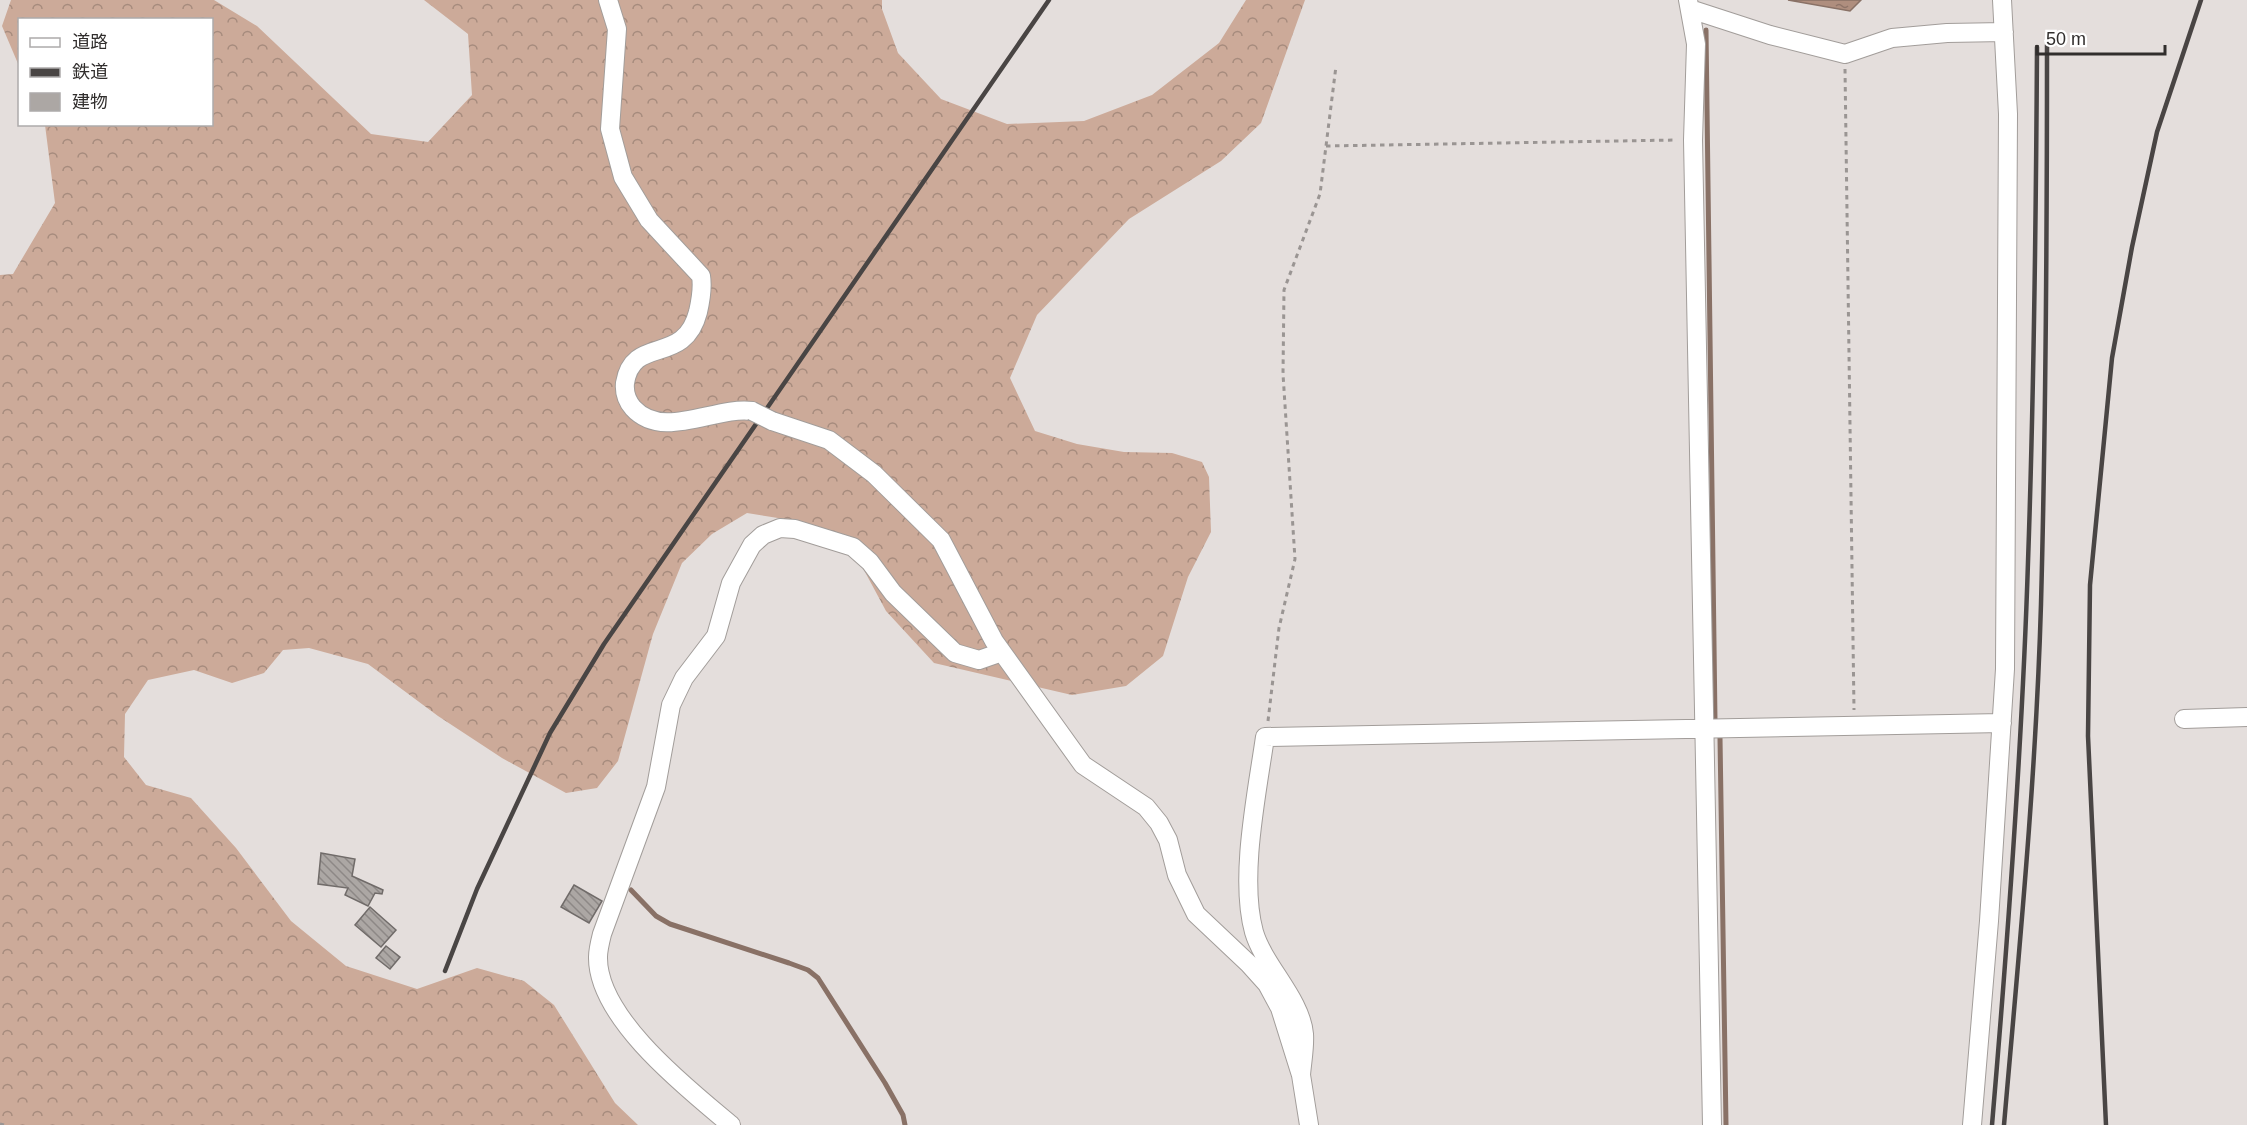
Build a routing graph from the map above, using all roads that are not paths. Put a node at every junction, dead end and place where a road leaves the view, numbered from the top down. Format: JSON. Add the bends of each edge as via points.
{"nodes":[{"id":1,"x":608,"y":0,"type":"edge"},
{"id":2,"x":2002,"y":0,"type":"edge"},
{"id":3,"x":1689,"y":5,"type":"edge"},
{"id":4,"x":2004,"y":32,"type":"junction"},
{"id":5,"x":1002,"y":652,"type":"junction"},
{"id":6,"x":2247,"y":717,"type":"edge"},
{"id":7,"x":2184,"y":719,"type":"dead end"},
{"id":8,"x":2002,"y":723,"type":"junction"},
{"id":9,"x":1706,"y":730,"type":"junction"},
{"id":10,"x":1301,"y":1075,"type":"junction"},
{"id":11,"x":731,"y":1125,"type":"edge"},
{"id":12,"x":1309,"y":1125,"type":"edge"},
{"id":13,"x":1712,"y":1125,"type":"edge"},
{"id":14,"x":1972,"y":1125,"type":"edge"}],
"edges":[{"from":1,"to":5,"type":"street","bridge":true,"via":[[617,29],[610,129],[623,177],[649,220],[701,276],[703,286],[693,329],[685,340],[633,362],[626,375],[626,397],[638,413],[665,423],[725,411],[752,411],[829,440],[874,474],[941,540]]},
{"from":2,"to":4,"type":"street"},
{"from":3,"to":4,"type":"street","via":[[1770,35],[1845,54],[1892,38]]},
{"from":3,"to":9,"type":"street","via":[[1696,44],[1693,140]]},
{"from":4,"to":8,"type":"street","via":[[2008,322]]},
{"from":5,"to":10,"type":"street","via":[[1083,765],[1146,807],[1159,823],[1196,914],[1267,984],[1280,1008]]},
{"from":5,"to":11,"type":"street","via":[[980,660],[955,653],[893,593],[853,547],[780,528],[752,544],[731,583],[716,636],[684,678],[671,705],[656,787],[602,934],[598,959],[607,993],[646,1049]]},
{"from":6,"to":7,"type":"street"},
{"from":8,"to":9,"type":"street"},
{"from":8,"to":14,"type":"street"},
{"from":9,"to":10,"type":"street","via":[[1266,737],[1253,821],[1250,914],[1255,934],[1288,993],[1304,1033]]},
{"from":9,"to":13,"type":"street"},
{"from":10,"to":12,"type":"street"}]}
